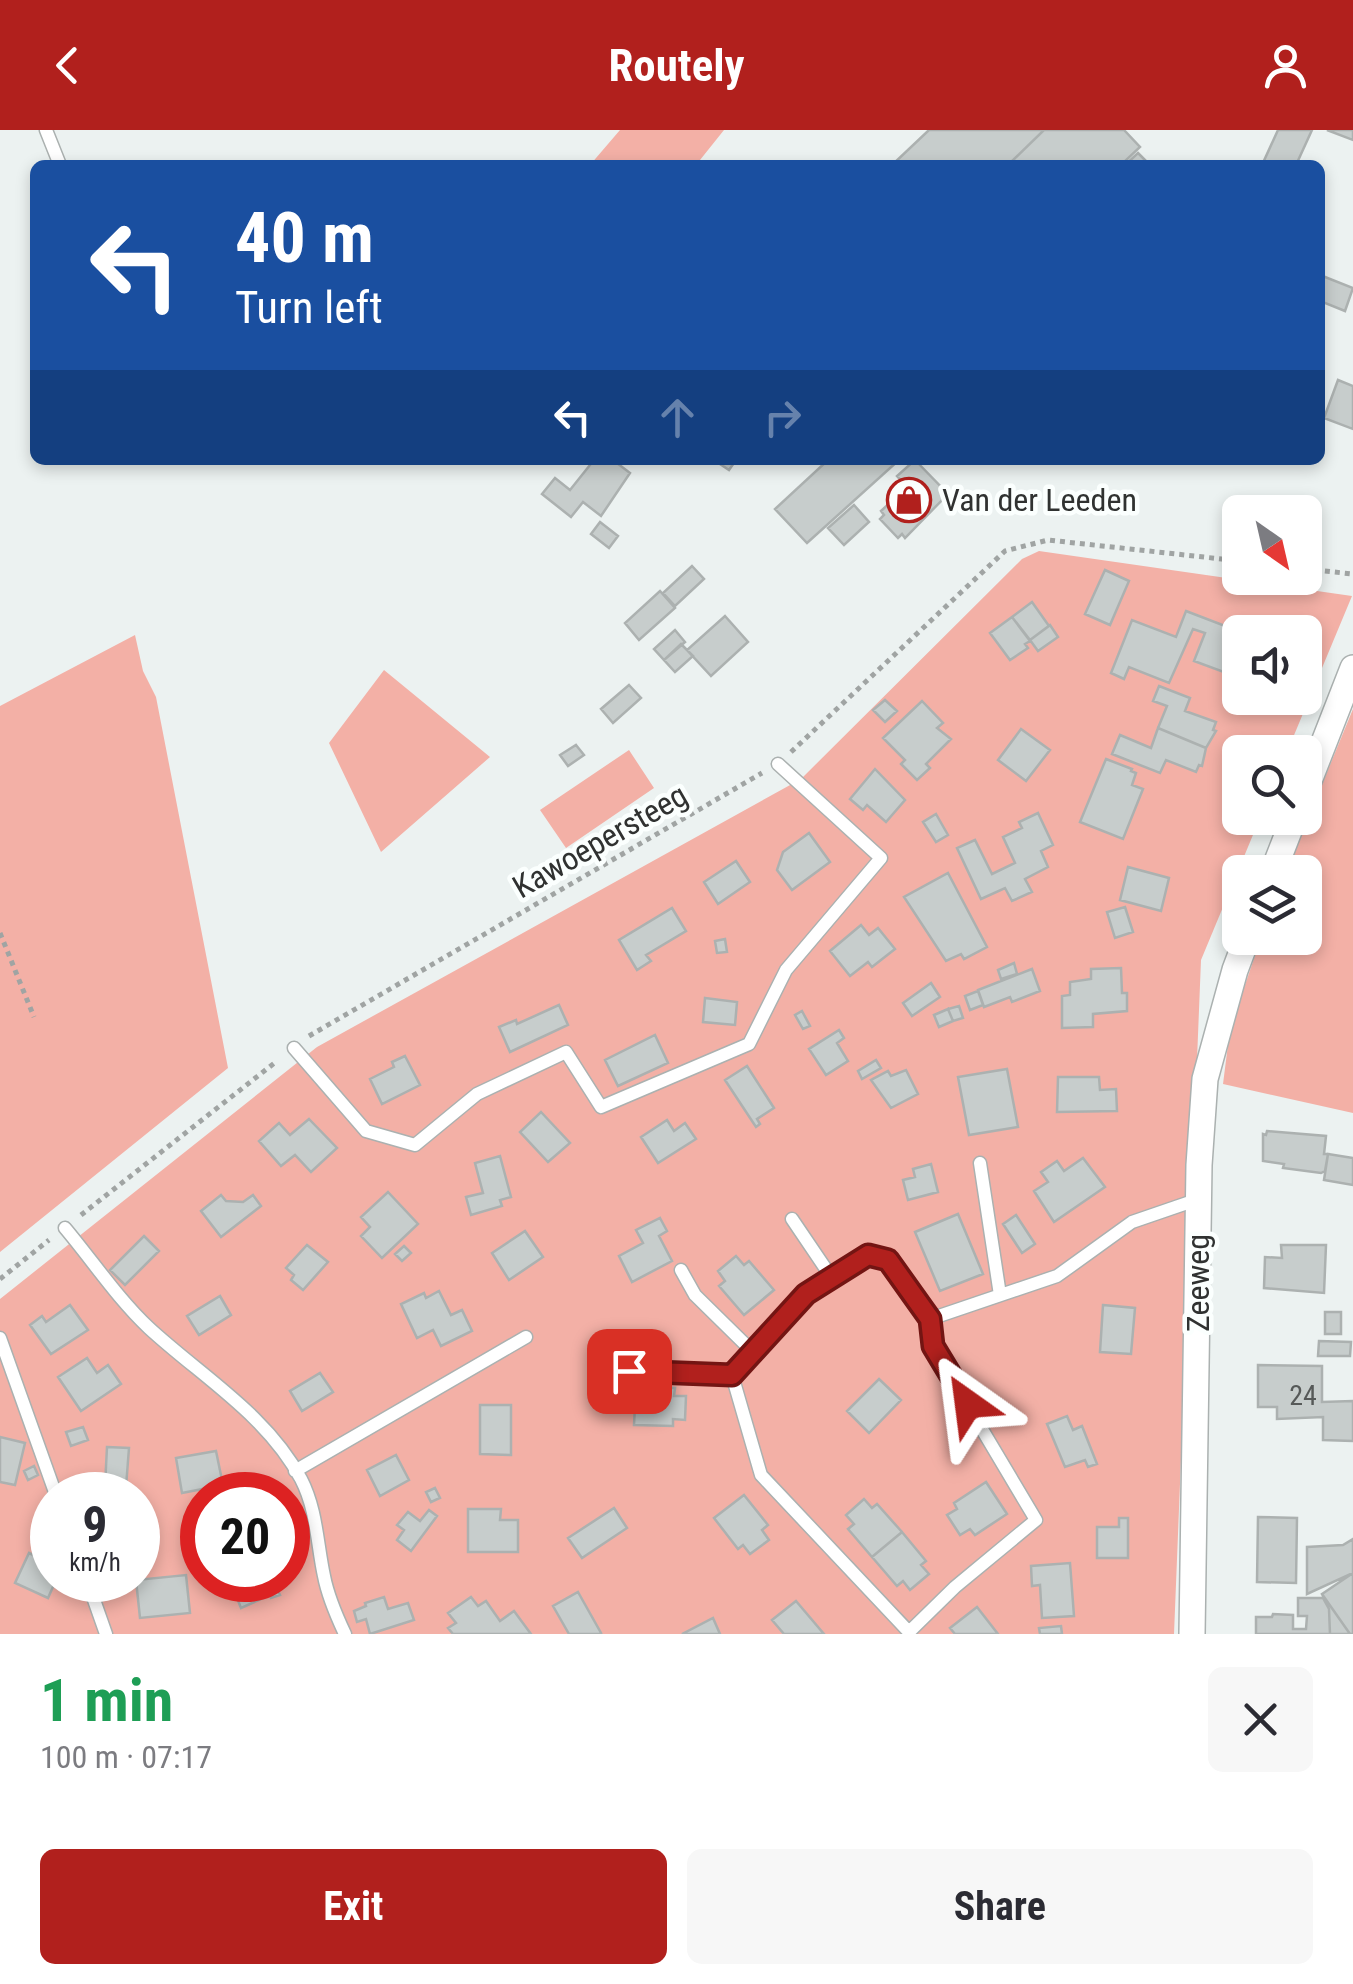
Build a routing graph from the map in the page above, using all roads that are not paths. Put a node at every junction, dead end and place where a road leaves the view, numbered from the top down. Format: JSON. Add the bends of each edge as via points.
{"nodes":[{"id":1,"x":46,"y":130,"type":"edge"},
{"id":2,"x":58,"y":160,"type":"edge"},
{"id":3,"x":1353,"y":668,"type":"edge"},
{"id":4,"x":1322,"y":747,"type":"edge"},
{"id":5,"x":778,"y":764,"type":"road end"},
{"id":6,"x":1241,"y":955,"type":"edge"},
{"id":7,"x":294,"y":1048,"type":"road end"},
{"id":8,"x":980,"y":1164,"type":"dead end"},
{"id":9,"x":1199,"y":1199,"type":"junction"},
{"id":10,"x":792,"y":1218,"type":"dead end"},
{"id":11,"x":65,"y":1228,"type":"road end"},
{"id":12,"x":682,"y":1270,"type":"dead end"},
{"id":13,"x":832,"y":1278,"type":"junction"},
{"id":14,"x":1000,"y":1296,"type":"junction"},
{"id":15,"x":930,"y":1319,"type":"junction"},
{"id":16,"x":0,"y":1338,"type":"edge"},
{"id":17,"x":526,"y":1338,"type":"dead end"},
{"id":18,"x":753,"y":1352,"type":"junction"},
{"id":19,"x":629,"y":1371,"type":"dead end"},
{"id":20,"x":732,"y":1375,"type":"junction"},
{"id":21,"x":295,"y":1471,"type":"junction"},
{"id":22,"x":48,"y":1472,"type":"edge"},
{"id":23,"x":94,"y":1602,"type":"edge"},
{"id":24,"x":908,"y":1633,"type":"edge"},
{"id":25,"x":106,"y":1634,"type":"edge"},
{"id":26,"x":345,"y":1634,"type":"edge"},
{"id":27,"x":1192,"y":1634,"type":"edge"}],
"edges":[{"from":1,"to":2,"type":"lane"},
{"from":3,"to":4,"type":"street"},
{"from":5,"to":7,"type":"lane","via":[[881,858],[786,970],[749,1044],[601,1107],[566,1052],[477,1094],[416,1145],[366,1130]]},
{"from":6,"to":9,"type":"street","name":"Zeeweg","via":[[1205,1080]]},
{"from":8,"to":14,"type":"lane"},
{"from":9,"to":14,"type":"lane","via":[[1132,1222],[1057,1276]]},
{"from":9,"to":27,"type":"street","name":"Zeeweg"},
{"from":10,"to":13,"type":"lane"},
{"from":11,"to":21,"type":"lane","via":[[148,1327],[268,1432]]},
{"from":12,"to":18,"type":"lane","via":[[695,1294]]},
{"from":13,"to":15,"type":"lane","via":[[868,1255],[888,1260]]},
{"from":13,"to":18,"type":"lane","via":[[806,1294]]},
{"from":14,"to":15,"type":"lane"},
{"from":15,"to":24,"type":"lane","via":[[933,1346],[1036,1520]]},
{"from":16,"to":22,"type":"lane"},
{"from":17,"to":21,"type":"lane"},
{"from":18,"to":20,"type":"lane"},
{"from":19,"to":20,"type":"lane"},
{"from":20,"to":24,"type":"lane","via":[[761,1475]]},
{"from":21,"to":26,"type":"lane","via":[[317,1524],[323,1574]]},
{"from":23,"to":25,"type":"lane"}]}
